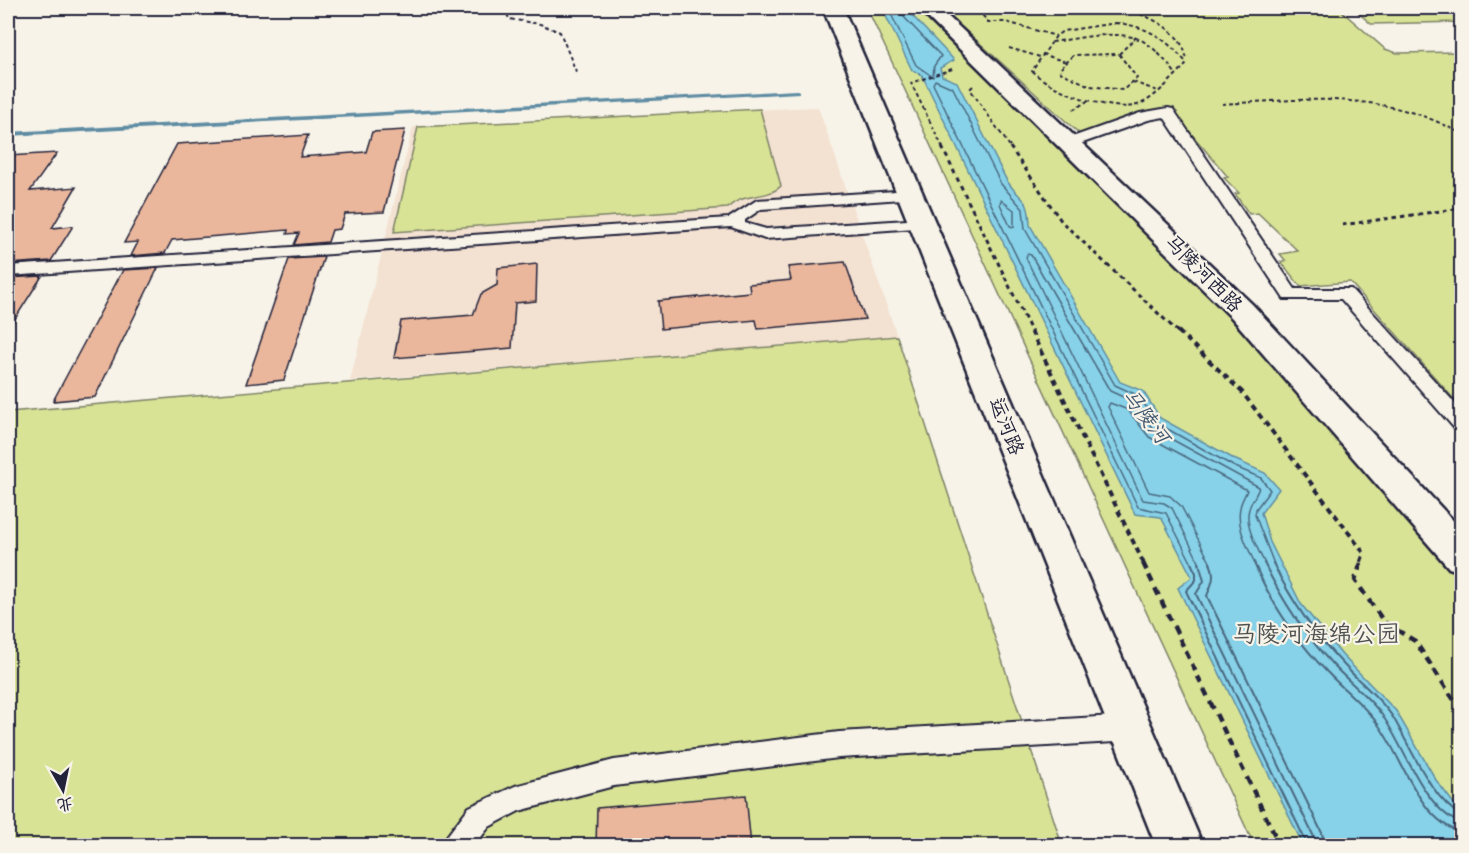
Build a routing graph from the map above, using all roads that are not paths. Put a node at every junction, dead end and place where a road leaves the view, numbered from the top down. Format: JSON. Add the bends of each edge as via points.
{"nodes":[{"id":1,"x":833,"y":8,"type":"edge"},
{"id":2,"x":929,"y":9,"type":"edge"},
{"id":3,"x":1069,"y":143,"type":"junction"},
{"id":4,"x":917,"y":209,"type":"junction"},
{"id":5,"x":738,"y":222,"type":"junction"},
{"id":6,"x":8,"y":272,"type":"edge"},
{"id":7,"x":1461,"y":424,"type":"edge"},
{"id":8,"x":1461,"y":556,"type":"edge"},
{"id":9,"x":1132,"y":728,"type":"junction"},
{"id":10,"x":457,"y":846,"type":"edge"},
{"id":11,"x":1180,"y":846,"type":"edge"}],
"edges":[{"from":1,"to":4,"type":"street","name":"运河路"},
{"from":2,"to":3,"type":"street","name":"马陵河西路"},
{"from":3,"to":7,"type":"lane","via":[[1144,116],[1168,112],[1290,295],[1345,293]]},
{"from":3,"to":8,"type":"street","name":"马陵河西路","via":[[1242,311]]},
{"from":4,"to":5,"type":"lane","via":[[765,234],[738,226]]},
{"from":4,"to":5,"type":"lane","via":[[757,205],[736,218]]},
{"from":4,"to":9,"type":"street","name":"运河路"},
{"from":5,"to":6,"type":"lane"},
{"from":9,"to":10,"type":"lane","via":[[838,746],[614,773],[515,799],[479,817]]},
{"from":9,"to":11,"type":"street","name":"运河路"}]}
